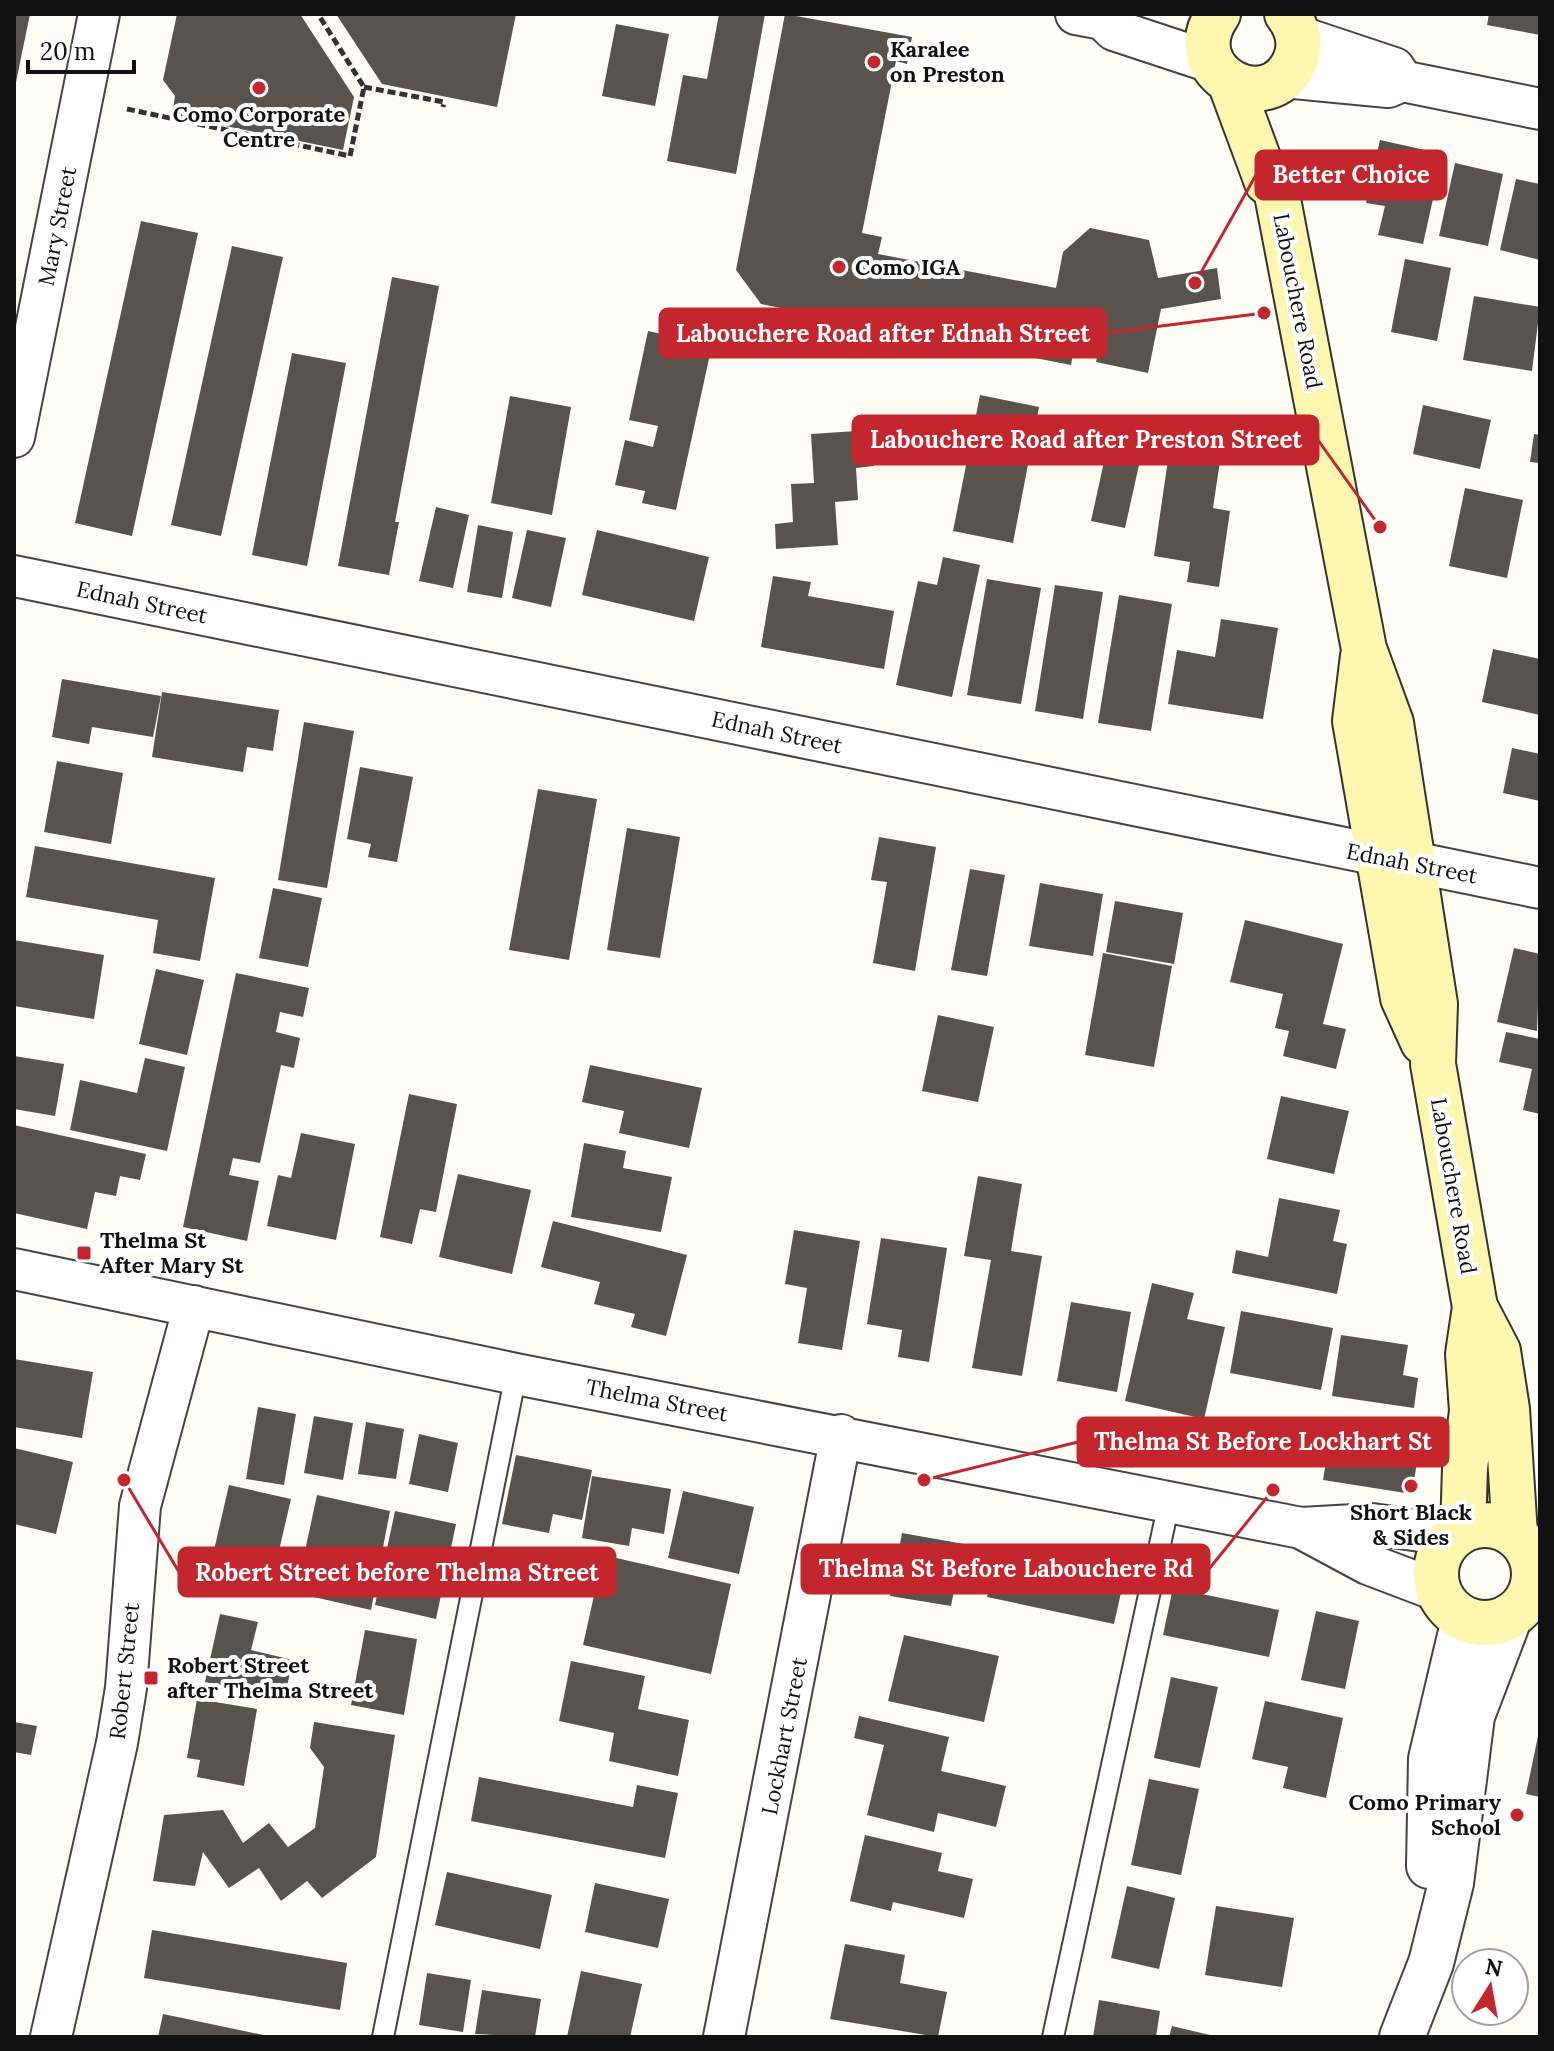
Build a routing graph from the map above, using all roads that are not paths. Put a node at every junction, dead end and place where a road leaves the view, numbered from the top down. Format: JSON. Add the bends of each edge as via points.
{"nodes":[{"id":1,"x":99,"y":14,"type":"edge"},
{"id":2,"x":1218,"y":14,"type":"edge"},
{"id":3,"x":1098,"y":16,"type":"edge"},
{"id":4,"x":1293,"y":25,"type":"edge"},
{"id":5,"x":1249,"y":77,"type":"junction"},
{"id":6,"x":1402,"y":81,"type":"junction"},
{"id":7,"x":1540,"y":109,"type":"edge"},
{"id":8,"x":14,"y":437,"type":"edge"},
{"id":9,"x":14,"y":576,"type":"edge"},
{"id":10,"x":1395,"y":859,"type":"junction"},
{"id":11,"x":1540,"y":888,"type":"edge"},
{"id":12,"x":14,"y":1269,"type":"edge"},
{"id":13,"x":194,"y":1306,"type":"junction"},
{"id":14,"x":1475,"y":1307,"type":"junction"},
{"id":15,"x":516,"y":1374,"type":"junction"},
{"id":16,"x":841,"y":1435,"type":"junction"},
{"id":17,"x":1169,"y":1503,"type":"junction"},
{"id":18,"x":1301,"y":1528,"type":"junction"},
{"id":19,"x":1459,"y":1533,"type":"junction"},
{"id":20,"x":1529,"y":1553,"type":"edge"},
{"id":21,"x":1452,"y":1605,"type":"junction"},
{"id":22,"x":1524,"y":1610,"type":"edge"},
{"id":23,"x":51,"y":2037,"type":"edge"},
{"id":24,"x":383,"y":2037,"type":"edge"},
{"id":25,"x":724,"y":2037,"type":"edge"},
{"id":26,"x":1053,"y":2037,"type":"edge"},
{"id":27,"x":1400,"y":2037,"type":"edge"}],
"edges":[{"from":1,"to":8,"type":"street","name":"Mary Street"},
{"from":2,"to":5,"type":"main road","name":"Labouchere Road","via":[[1208,35]]},
{"from":3,"to":5,"type":"street","via":[[1114,30]]},
{"from":4,"to":5,"type":"main road","via":[[1298,51]]},
{"from":4,"to":6,"type":"street","via":[[1394,68]]},
{"from":5,"to":6,"type":"street","via":[[1388,87]]},
{"from":5,"to":10,"type":"main road","name":"Labouchere Road","via":[[1283,179],[1276,189],[1364,649],[1391,723]]},
{"from":6,"to":7,"type":"street"},
{"from":9,"to":10,"type":"street","name":"Ednah Street"},
{"from":10,"to":11,"type":"street","name":"Ednah Street"},
{"from":10,"to":14,"type":"main road","name":"Labouchere Road","via":[[1435,1004],[1433,1064]]},
{"from":12,"to":13,"type":"street","name":"Thelma Street"},
{"from":13,"to":15,"type":"street","name":"Thelma Street"},
{"from":13,"to":23,"type":"street","name":"Robert Street","via":[[140,1506],[117,1743]]},
{"from":14,"to":19,"type":"main road","name":"Labouchere Road","via":[[1468,1354],[1472,1411]]},
{"from":14,"to":20,"type":"main road","name":"Labouchere Road","via":[[1498,1351]]},
{"from":15,"to":16,"type":"street","name":"Thelma Street"},
{"from":15,"to":24,"type":"lane"},
{"from":16,"to":17,"type":"street","name":"Thelma Street"},
{"from":16,"to":25,"type":"street","name":"Lockhart Street"},
{"from":17,"to":18,"type":"street","name":"Thelma Street"},
{"from":17,"to":26,"type":"lane"},
{"from":18,"to":19,"type":"street","name":"Thelma Street","via":[[1372,1524]]},
{"from":18,"to":21,"type":"street","name":"Thelma Street"},
{"from":19,"to":20,"type":"main road","via":[[1490,1525]]},
{"from":19,"to":21,"type":"main road","via":[[1438,1561]]},
{"from":20,"to":22,"type":"main road","via":[[1533,1585]]},
{"from":21,"to":22,"type":"main road","via":[[1495,1622]]},
{"from":21,"to":27,"type":"street","via":[[1428,1790],[1427,1876],[1407,1957]]},
{"from":22,"to":27,"type":"street","via":[[1472,1716],[1451,1883],[1431,1963]]}]}
